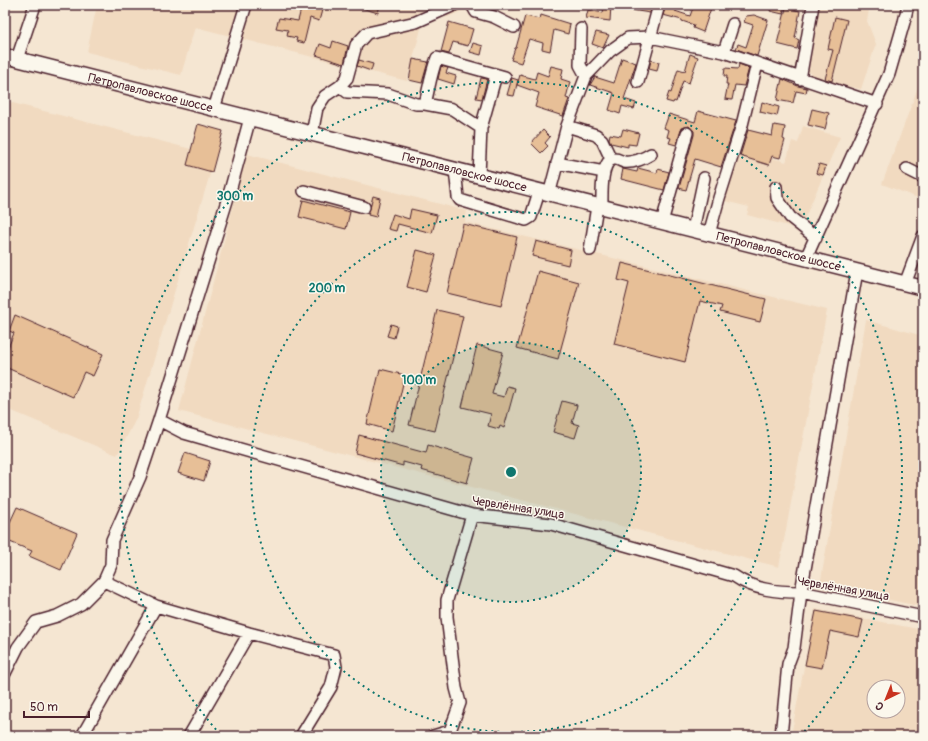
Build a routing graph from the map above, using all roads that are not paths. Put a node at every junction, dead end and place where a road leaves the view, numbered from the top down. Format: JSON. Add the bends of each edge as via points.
{"nodes":[{"id":1,"x":35,"y":5,"type":"edge"},
{"id":2,"x":246,"y":5,"type":"edge"},
{"id":3,"x":454,"y":5,"type":"edge"},
{"id":4,"x":472,"y":5,"type":"edge"},
{"id":5,"x":659,"y":5,"type":"edge"},
{"id":6,"x":813,"y":5,"type":"edge"},
{"id":7,"x":908,"y":5,"type":"edge"},
{"id":8,"x":733,"y":24,"type":"dead end"},
{"id":9,"x":514,"y":27,"type":"dead end"},
{"id":10,"x":581,"y":29,"type":"dead end"},
{"id":11,"x":650,"y":38,"type":"junction"},
{"id":12,"x":724,"y":52,"type":"junction"},
{"id":13,"x":11,"y":58,"type":"edge"},
{"id":14,"x":757,"y":64,"type":"junction"},
{"id":15,"x":586,"y":76,"type":"junction"},
{"id":16,"x":800,"y":79,"type":"junction"},
{"id":17,"x":638,"y":82,"type":"dead end"},
{"id":18,"x":340,"y":86,"type":"junction"},
{"id":19,"x":425,"y":104,"type":"junction"},
{"id":20,"x":877,"y":104,"type":"junction"},
{"id":21,"x":214,"y":109,"type":"junction"},
{"id":22,"x":250,"y":118,"type":"junction"},
{"id":23,"x":567,"y":126,"type":"junction"},
{"id":24,"x":481,"y":128,"type":"junction"},
{"id":25,"x":687,"y":133,"type":"dead end"},
{"id":26,"x":312,"y":134,"type":"junction"},
{"id":27,"x":651,"y":154,"type":"dead end"},
{"id":28,"x":611,"y":160,"type":"junction"},
{"id":29,"x":557,"y":163,"type":"junction"},
{"id":30,"x":455,"y":170,"type":"junction"},
{"id":31,"x":907,"y":170,"type":"dead end"},
{"id":32,"x":604,"y":172,"type":"junction"},
{"id":33,"x":479,"y":176,"type":"junction"},
{"id":34,"x":923,"y":177,"type":"edge"},
{"id":35,"x":704,"y":178,"type":"dead end"},
{"id":36,"x":776,"y":187,"type":"dead end"},
{"id":37,"x":304,"y":191,"type":"dead end"},
{"id":38,"x":544,"y":193,"type":"junction"},
{"id":39,"x":364,"y":207,"type":"dead end"},
{"id":40,"x":600,"y":207,"type":"junction"},
{"id":41,"x":662,"y":222,"type":"junction"},
{"id":42,"x":693,"y":230,"type":"junction"},
{"id":43,"x":709,"y":234,"type":"junction"},
{"id":44,"x":923,"y":236,"type":"edge"},
{"id":45,"x":816,"y":238,"type":"junction"},
{"id":46,"x":590,"y":250,"type":"dead end"},
{"id":47,"x":806,"y":258,"type":"junction"},
{"id":48,"x":857,"y":271,"type":"junction"},
{"id":49,"x":905,"y":284,"type":"junction"},
{"id":50,"x":923,"y":288,"type":"edge"},
{"id":51,"x":159,"y":420,"type":"junction"},
{"id":52,"x":472,"y":514,"type":"junction"},
{"id":53,"x":104,"y":581,"type":"junction"},
{"id":54,"x":801,"y":592,"type":"junction"},
{"id":55,"x":156,"y":606,"type":"junction"},
{"id":56,"x":923,"y":617,"type":"edge"},
{"id":57,"x":249,"y":633,"type":"junction"},
{"id":58,"x":5,"y":673,"type":"edge"},
{"id":59,"x":82,"y":736,"type":"edge"},
{"id":60,"x":189,"y":736,"type":"edge"},
{"id":61,"x":301,"y":736,"type":"edge"},
{"id":62,"x":433,"y":736,"type":"edge"},
{"id":63,"x":781,"y":736,"type":"edge"}],
"edges":[{"from":1,"to":13,"type":"street"},
{"from":2,"to":21,"type":"street"},
{"from":3,"to":18,"type":"street","via":[[416,22],[367,32],[356,45],[347,78]]},
{"from":4,"to":9,"type":"street","via":[[476,12]]},
{"from":5,"to":11,"type":"street"},
{"from":6,"to":16,"type":"street"},
{"from":7,"to":20,"type":"street","via":[[889,74]]},
{"from":8,"to":12,"type":"street"},
{"from":10,"to":15,"type":"street","via":[[580,65]]},
{"from":11,"to":12,"type":"street"},
{"from":11,"to":15,"type":"street","via":[[628,38],[610,51]]},
{"from":11,"to":17,"type":"street"},
{"from":12,"to":14,"type":"street"},
{"from":13,"to":21,"type":"main road","name":"Петропавловское шоссе"},
{"from":14,"to":16,"type":"street"},
{"from":14,"to":43,"type":"street"},
{"from":15,"to":23,"type":"street"},
{"from":16,"to":20,"type":"street"},
{"from":18,"to":19,"type":"street","via":[[347,92],[388,94],[416,104]]},
{"from":18,"to":26,"type":"street","via":[[325,96],[317,108]]},
{"from":19,"to":24,"type":"street","via":[[452,109]]},
{"from":19,"to":24,"type":"street","via":[[437,58],[500,76]]},
{"from":20,"to":45,"type":"street"},
{"from":21,"to":22,"type":"main road","name":"Петропавловское шоссе"},
{"from":22,"to":26,"type":"main road","name":"Петропавловское шоссе"},
{"from":22,"to":51,"type":"street"},
{"from":23,"to":28,"type":"street","via":[[599,137]]},
{"from":23,"to":29,"type":"street"},
{"from":24,"to":33,"type":"street"},
{"from":25,"to":41,"type":"street"},
{"from":26,"to":30,"type":"main road","name":"Петропавловское шоссе"},
{"from":27,"to":28,"type":"street","via":[[641,160]]},
{"from":28,"to":32,"type":"street"},
{"from":29,"to":32,"type":"street"},
{"from":29,"to":38,"type":"street"},
{"from":30,"to":33,"type":"main road","name":"Петропавловское шоссе"},
{"from":30,"to":38,"type":"street","via":[[460,200],[526,220],[531,217]]},
{"from":31,"to":34,"type":"street"},
{"from":32,"to":40,"type":"street"},
{"from":33,"to":38,"type":"main road","name":"Петропавловское шоссе"},
{"from":35,"to":42,"type":"street"},
{"from":36,"to":45,"type":"street","via":[[777,198],[790,217]]},
{"from":37,"to":39,"type":"street"},
{"from":38,"to":40,"type":"main road","name":"Петропавловское шоссе"},
{"from":40,"to":41,"type":"main road","name":"Петропавловское шоссе"},
{"from":40,"to":46,"type":"street"},
{"from":41,"to":42,"type":"main road","name":"Петропавловское шоссе"},
{"from":42,"to":43,"type":"main road","name":"Петропавловское шоссе"},
{"from":43,"to":47,"type":"main road","name":"Петропавловское шоссе"},
{"from":44,"to":49,"type":"street"},
{"from":45,"to":47,"type":"street"},
{"from":47,"to":48,"type":"main road","name":"Петропавловское шоссе"},
{"from":48,"to":49,"type":"main road","name":"Петропавловское шоссе"},
{"from":48,"to":54,"type":"street"},
{"from":49,"to":50,"type":"main road","name":"Петропавловское шоссе"},
{"from":51,"to":52,"type":"street","name":"Червлённая улица","via":[[184,432]]},
{"from":51,"to":53,"type":"street","via":[[140,477],[112,540],[111,565]]},
{"from":52,"to":54,"type":"street","name":"Червлённая улица","via":[[551,524],[734,576],[746,584],[781,592]]},
{"from":52,"to":62,"type":"street","via":[[447,600],[447,617],[460,703],[450,731]]},
{"from":53,"to":55,"type":"street"},
{"from":53,"to":58,"type":"street","via":[[81,604],[57,616],[36,622],[18,647]]},
{"from":54,"to":56,"type":"street","name":"Червлённая улица"},
{"from":54,"to":63,"type":"street","via":[[794,648],[788,664]]},
{"from":55,"to":57,"type":"street"},
{"from":55,"to":59,"type":"street"},
{"from":57,"to":60,"type":"street"},
{"from":57,"to":61,"type":"street","via":[[334,655],[336,667],[331,687]]}]}
